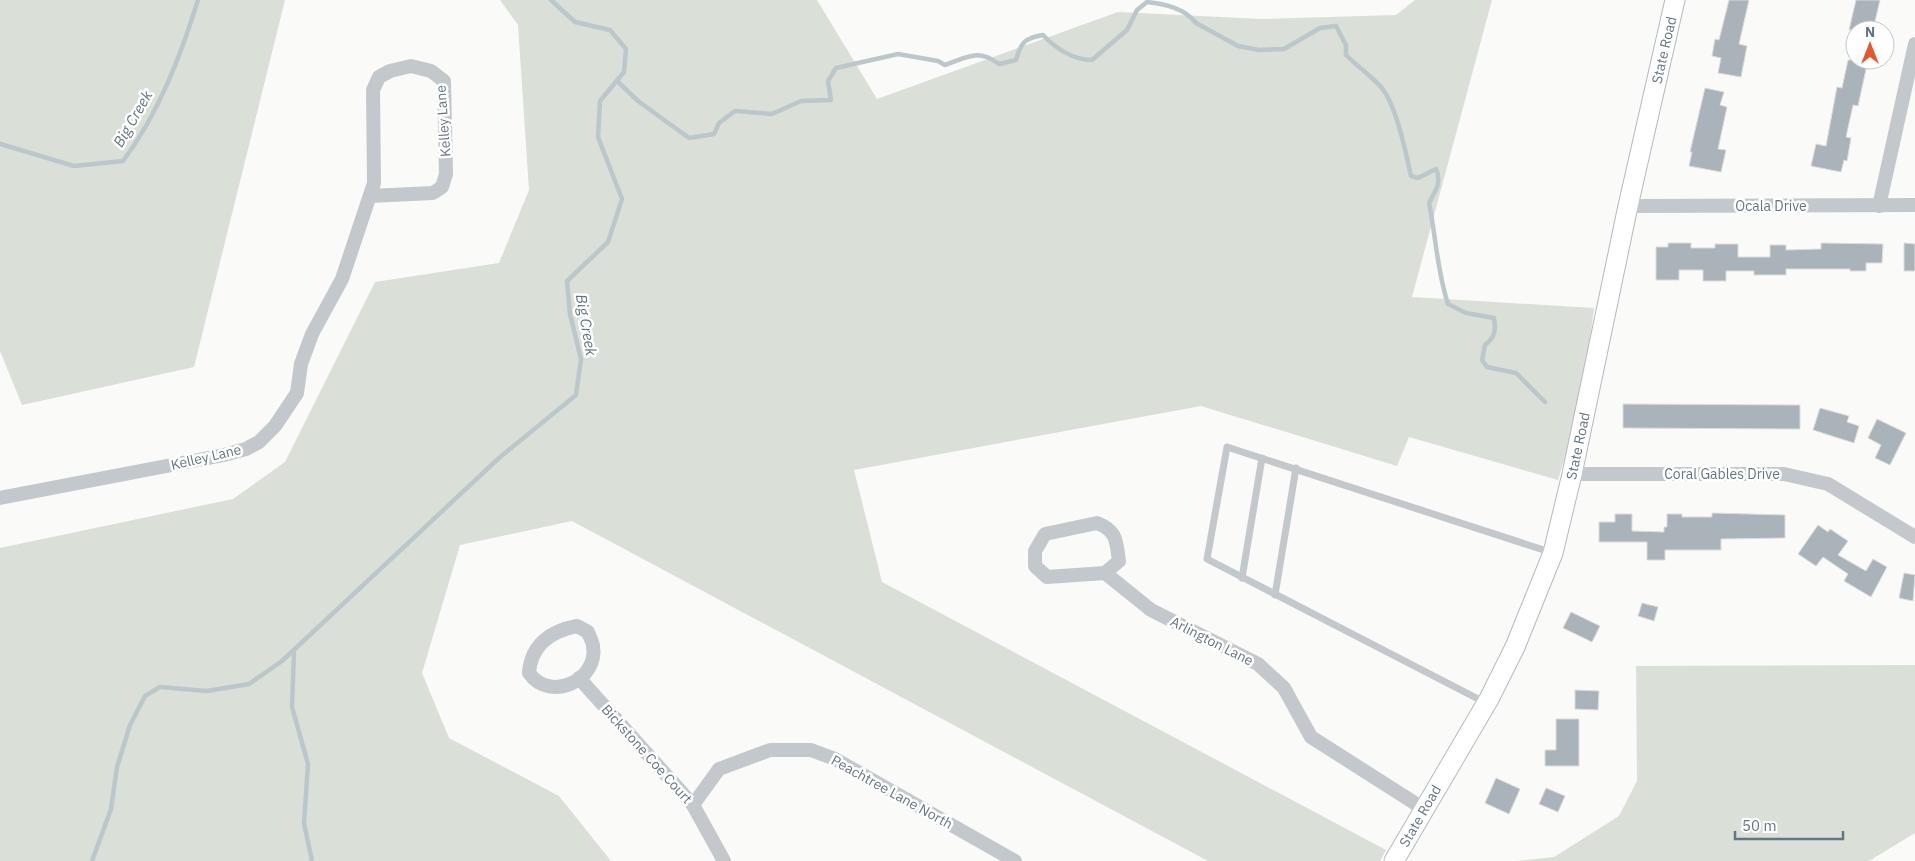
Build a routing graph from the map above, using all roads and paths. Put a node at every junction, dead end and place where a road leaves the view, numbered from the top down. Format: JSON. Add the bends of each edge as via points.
{"nodes":[{"id":1,"x":1675,"y":0,"type":"edge"},
{"id":2,"x":1915,"y":44,"type":"edge"},
{"id":3,"x":370,"y":196,"type":"junction"},
{"id":4,"x":1915,"y":205,"type":"edge"},
{"id":5,"x":1628,"y":206,"type":"junction"},
{"id":6,"x":1879,"y":206,"type":"junction"},
{"id":7,"x":1262,"y":458,"type":"junction"},
{"id":8,"x":1296,"y":468,"type":"junction"},
{"id":9,"x":1572,"y":474,"type":"junction"},
{"id":10,"x":0,"y":498,"type":"edge"},
{"id":11,"x":1915,"y":537,"type":"edge"},
{"id":12,"x":1553,"y":552,"type":"junction"},
{"id":13,"x":1105,"y":574,"type":"junction"},
{"id":14,"x":1242,"y":578,"type":"junction"},
{"id":15,"x":1275,"y":595,"type":"junction"},
{"id":16,"x":579,"y":678,"type":"junction"},
{"id":17,"x":1487,"y":703,"type":"junction"},
{"id":18,"x":693,"y":804,"type":"junction"},
{"id":19,"x":1424,"y":809,"type":"junction"},
{"id":20,"x":724,"y":861,"type":"edge"},
{"id":21,"x":1015,"y":861,"type":"edge"},
{"id":22,"x":1394,"y":861,"type":"edge"}],
"edges":[{"from":1,"to":5,"type":"main road","name":"State Road"},
{"from":2,"to":6,"type":"street"},
{"from":3,"to":3,"type":"street","name":"Kelley Lane","via":[[433,193],[442,187],[446,174],[444,81],[431,71],[411,66],[379,77],[373,90],[374,184]]},
{"from":3,"to":10,"type":"street","name":"Kelley Lane","via":[[342,279],[312,334],[301,364],[296,393],[275,426],[259,442],[224,456]]},
{"from":4,"to":6,"type":"street","name":"Ocala Drive"},
{"from":5,"to":6,"type":"street","name":"Ocala Drive"},
{"from":5,"to":9,"type":"main road","name":"State Road"},
{"from":7,"to":8,"type":"lane"},
{"from":7,"to":14,"type":"lane"},
{"from":7,"to":14,"type":"lane","via":[[1227,447],[1207,559]]},
{"from":8,"to":12,"type":"lane","via":[[1425,510],[1440,518]]},
{"from":8,"to":15,"type":"lane"},
{"from":9,"to":11,"type":"street","name":"Coral Gables Drive","via":[[1784,474],[1828,484]]},
{"from":9,"to":12,"type":"main road","name":"State Road"},
{"from":12,"to":17,"type":"main road","name":"State Road","via":[[1515,646]]},
{"from":13,"to":13,"type":"street","via":[[1047,577],[1035,566],[1034,551],[1045,534],[1096,523],[1110,528],[1116,540],[1119,561]]},
{"from":13,"to":19,"type":"street","name":"Arlington Lane","via":[[1150,610],[1258,664],[1284,688],[1311,738]]},
{"from":14,"to":15,"type":"lane"},
{"from":15,"to":17,"type":"lane"},
{"from":16,"to":16,"type":"street","via":[[591,661],[594,647],[588,632],[577,626],[560,629],[530,658],[529,673],[535,682],[547,688],[564,687]]},
{"from":16,"to":18,"type":"street","name":"Bickstone Coe Court"},
{"from":17,"to":19,"type":"main road","name":"State Road"},
{"from":18,"to":20,"type":"street","name":"Bickstone Coe Court"},
{"from":18,"to":21,"type":"street","name":"Peachtree Lane North","via":[[719,769],[770,750],[811,750],[835,759]]},
{"from":19,"to":22,"type":"main road","name":"State Road"}]}
